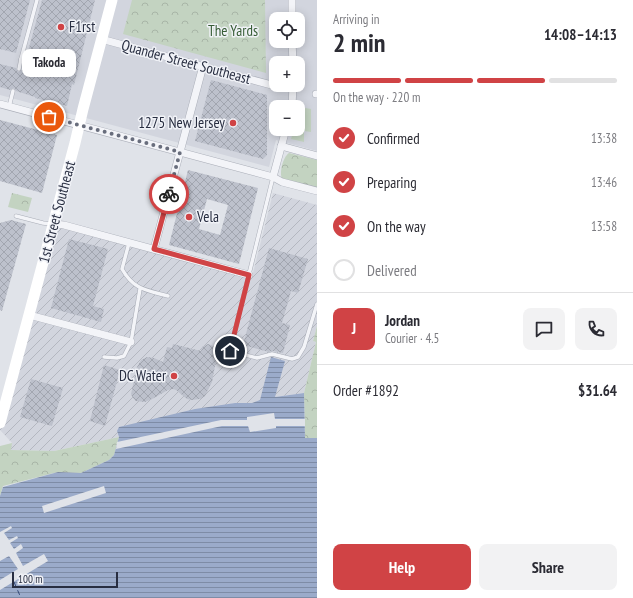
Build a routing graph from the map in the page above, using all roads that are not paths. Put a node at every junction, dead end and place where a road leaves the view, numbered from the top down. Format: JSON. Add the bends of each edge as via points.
{"nodes":[{"id":1,"x":37,"y":0,"type":"edge"},
{"id":2,"x":112,"y":0,"type":"edge"},
{"id":3,"x":292,"y":0,"type":"edge"},
{"id":4,"x":292,"y":12,"type":"edge"},
{"id":5,"x":102,"y":39,"type":"junction"},
{"id":6,"x":21,"y":59,"type":"junction"},
{"id":7,"x":44,"y":66,"type":"dead end"},
{"id":8,"x":203,"y":66,"type":"junction"},
{"id":9,"x":18,"y":69,"type":"dead end"},
{"id":10,"x":269,"y":84,"type":"edge"},
{"id":11,"x":13,"y":90,"type":"dead end"},
{"id":12,"x":0,"y":104,"type":"edge"},
{"id":13,"x":9,"y":106,"type":"junction"},
{"id":14,"x":79,"y":125,"type":"junction"},
{"id":15,"x":284,"y":136,"type":"edge"},
{"id":16,"x":281,"y":146,"type":"junction"},
{"id":17,"x":180,"y":152,"type":"junction"},
{"id":18,"x":317,"y":156,"type":"edge"},
{"id":19,"x":273,"y":177,"type":"junction"},
{"id":20,"x":317,"y":191,"type":"edge"},
{"id":21,"x":16,"y":216,"type":"dead end"},
{"id":22,"x":54,"y":224,"type":"junction"},
{"id":23,"x":129,"y":243,"type":"junction"},
{"id":24,"x":154,"y":249,"type":"junction"},
{"id":25,"x":249,"y":275,"type":"junction"},
{"id":26,"x":140,"y":288,"type":"junction"},
{"id":27,"x":168,"y":296,"type":"dead end"},
{"id":28,"x":317,"y":304,"type":"edge"},
{"id":29,"x":29,"y":315,"type":"junction"},
{"id":30,"x":131,"y":342,"type":"junction"},
{"id":31,"x":104,"y":357,"type":"dead end"},
{"id":32,"x":0,"y":423,"type":"edge"}],
"edges":[{"from":1,"to":6,"type":"lane"},
{"from":2,"to":5,"type":"street","name":"1st Street Southeast"},
{"from":3,"to":4,"type":"street"},
{"from":5,"to":8,"type":"street","name":"Quander Street Southeast"},
{"from":5,"to":14,"type":"street","name":"1st Street Southeast"},
{"from":6,"to":7,"type":"lane"},
{"from":6,"to":9,"type":"lane"},
{"from":8,"to":10,"type":"street","name":"Quander Street Southeast"},
{"from":8,"to":17,"type":"street"},
{"from":11,"to":13,"type":"lane"},
{"from":12,"to":13,"type":"street"},
{"from":13,"to":14,"type":"street"},
{"from":14,"to":17,"type":"street"},
{"from":14,"to":22,"type":"street","name":"1st Street Southeast"},
{"from":15,"to":16,"type":"street"},
{"from":16,"to":18,"type":"street"},
{"from":16,"to":19,"type":"street"},
{"from":17,"to":19,"type":"street"},
{"from":17,"to":24,"type":"street"},
{"from":19,"to":20,"type":"street"},
{"from":19,"to":25,"type":"lane"},
{"from":21,"to":22,"type":"lane","via":[[43,224]]},
{"from":22,"to":23,"type":"street"},
{"from":22,"to":29,"type":"street","name":"1st Street Southeast"},
{"from":23,"to":24,"type":"street"},
{"from":23,"to":26,"type":"lane","via":[[122,270],[128,280]]},
{"from":24,"to":25,"type":"street"},
{"from":25,"to":28,"type":"lane","via":[[230,351],[257,358],[272,354],[292,359],[298,357],[304,347]]},
{"from":26,"to":27,"type":"lane"},
{"from":26,"to":30,"type":"lane"},
{"from":29,"to":30,"type":"street"},
{"from":29,"to":32,"type":"street","name":"1st Street Southeast"},
{"from":30,"to":31,"type":"lane","via":[[124,356]]}]}
